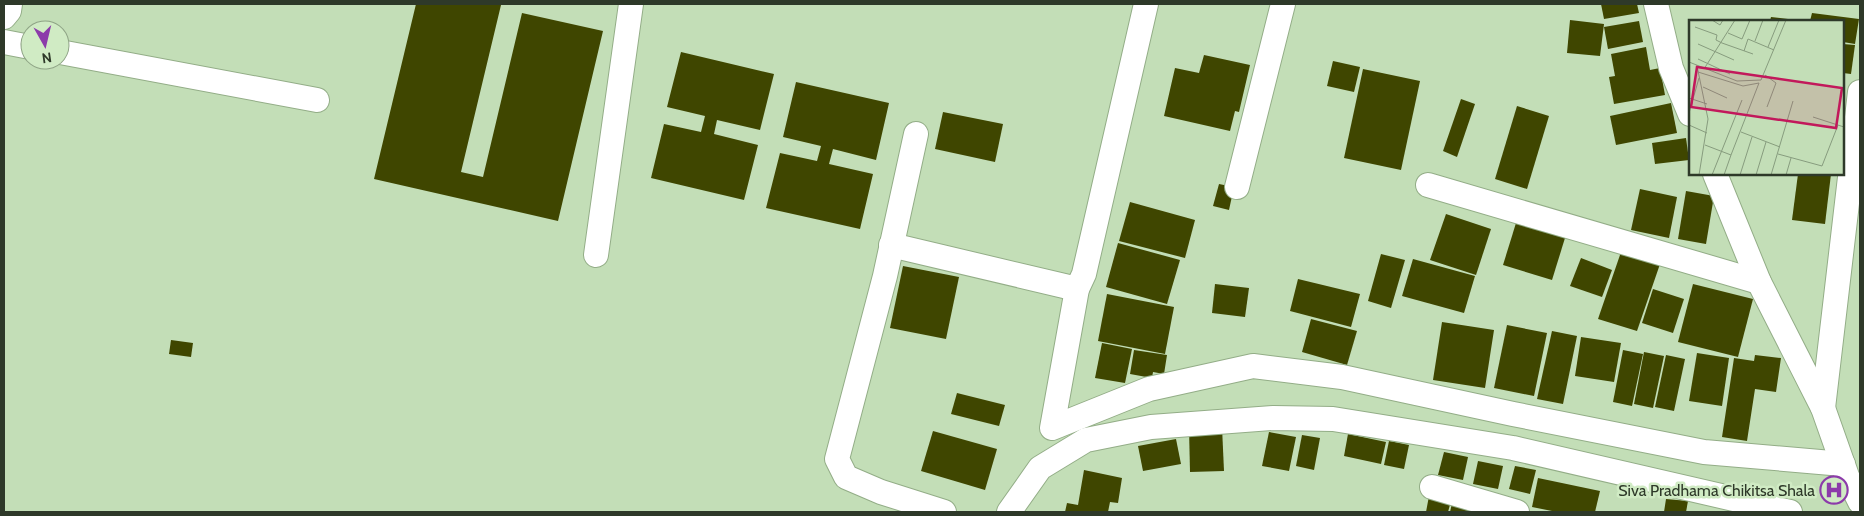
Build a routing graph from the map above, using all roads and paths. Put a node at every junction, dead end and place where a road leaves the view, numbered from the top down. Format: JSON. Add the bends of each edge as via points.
{"nodes":[{"id":1,"x":10,"y":4,"type":"edge"},
{"id":2,"x":631,"y":4,"type":"edge"},
{"id":3,"x":1146,"y":4,"type":"edge"},
{"id":4,"x":1283,"y":4,"type":"edge"},
{"id":5,"x":1656,"y":4,"type":"edge"},
{"id":6,"x":4,"y":17,"type":"edge"},
{"id":7,"x":4,"y":42,"type":"edge"},
{"id":8,"x":20,"y":44,"type":"edge"},
{"id":9,"x":70,"y":54,"type":"edge"},
{"id":10,"x":1681,"y":70,"type":"edge"},
{"id":11,"x":317,"y":100,"type":"dead end"},
{"id":12,"x":1855,"y":100,"type":"edge"},
{"id":13,"x":1689,"y":109,"type":"edge"},
{"id":14,"x":916,"y":134,"type":"dead end"},
{"id":15,"x":1715,"y":175,"type":"edge"},
{"id":16,"x":1428,"y":185,"type":"dead end"},
{"id":17,"x":1237,"y":187,"type":"dead end"},
{"id":18,"x":891,"y":244,"type":"junction"},
{"id":19,"x":596,"y":256,"type":"dead end"},
{"id":20,"x":1759,"y":282,"type":"junction"},
{"id":21,"x":1077,"y":289,"type":"junction"},
{"id":22,"x":1823,"y":408,"type":"junction"},
{"id":23,"x":1052,"y":431,"type":"junction"},
{"id":24,"x":1041,"y":465,"type":"junction"},
{"id":25,"x":1845,"y":470,"type":"junction"},
{"id":26,"x":1432,"y":487,"type":"dead end"},
{"id":27,"x":1860,"y":502,"type":"edge"},
{"id":28,"x":1782,"y":511,"type":"edge"},
{"id":29,"x":944,"y":512,"type":"edge"},
{"id":30,"x":1010,"y":512,"type":"edge"},
{"id":31,"x":1517,"y":512,"type":"edge"}],
"edges":[{"from":1,"to":6,"type":"street"},
{"from":2,"to":19,"type":"street"},
{"from":3,"to":21,"type":"street","via":[[1084,274]]},
{"from":4,"to":17,"type":"street"},
{"from":5,"to":10,"type":"street"},
{"from":7,"to":8,"type":"street"},
{"from":9,"to":11,"type":"street"},
{"from":10,"to":13,"type":"street"},
{"from":12,"to":22,"type":"street"},
{"from":14,"to":18,"type":"street"},
{"from":15,"to":20,"type":"street"},
{"from":16,"to":20,"type":"street"},
{"from":18,"to":21,"type":"street"},
{"from":18,"to":29,"type":"street","via":[[837,459],[846,477]]},
{"from":20,"to":22,"type":"street"},
{"from":21,"to":23,"type":"street"},
{"from":22,"to":25,"type":"street"},
{"from":23,"to":24,"type":"street"},
{"from":23,"to":25,"type":"street","via":[[1149,389],[1253,366],[1342,377],[1704,452]]},
{"from":24,"to":28,"type":"street","via":[[1086,440],[1151,427],[1274,418],[1333,419],[1513,448]]},
{"from":24,"to":30,"type":"street"},
{"from":25,"to":27,"type":"street"},
{"from":26,"to":31,"type":"street"}]}
